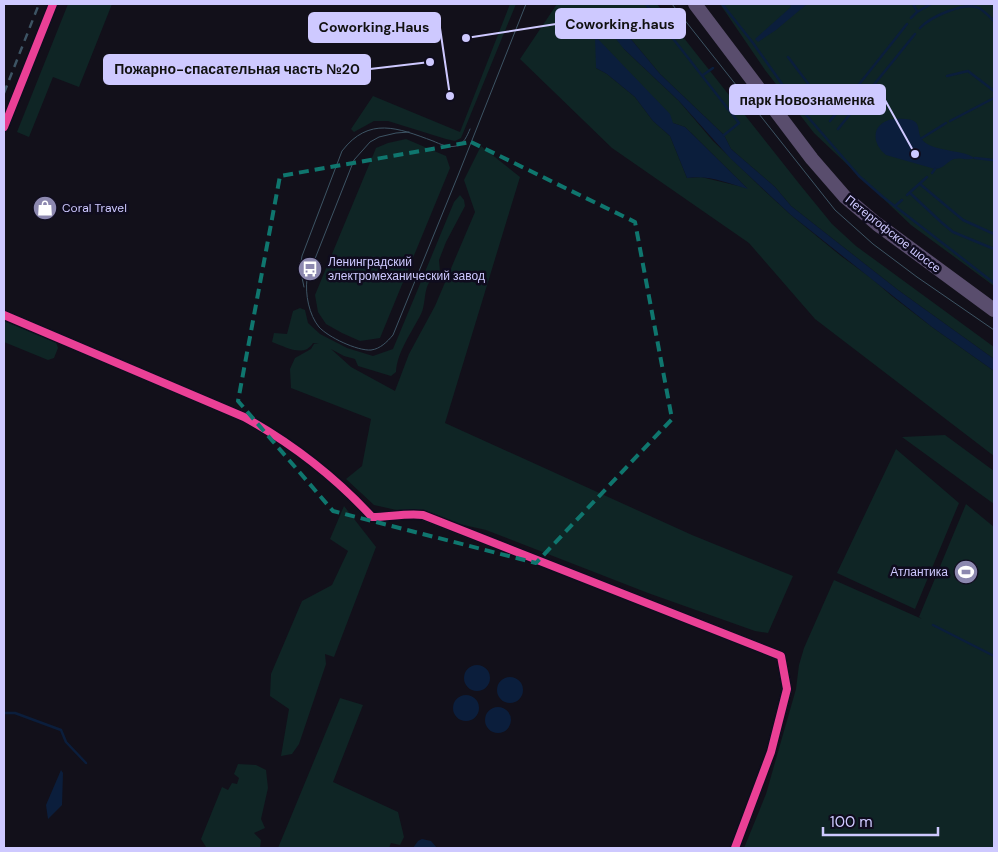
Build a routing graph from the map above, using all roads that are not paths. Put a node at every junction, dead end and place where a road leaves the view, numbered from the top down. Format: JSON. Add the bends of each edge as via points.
{"nodes":[{"id":1,"x":53,"y":4,"type":"edge"},
{"id":2,"x":695,"y":4,"type":"edge"},
{"id":3,"x":705,"y":4,"type":"edge"},
{"id":4,"x":4,"y":126,"type":"edge"},
{"id":5,"x":994,"y":298,"type":"edge"},
{"id":6,"x":994,"y":310,"type":"edge"},
{"id":7,"x":4,"y":315,"type":"edge"},
{"id":8,"x":735,"y":848,"type":"edge"}],
"edges":[{"from":1,"to":4,"type":"street"},
{"from":2,"to":6,"type":"main road","name":"Петергофское шоссе","via":[[812,159],[845,197]]},
{"from":3,"to":5,"type":"main road","name":"Петергофское шоссе","via":[[848,189],[885,220]]},
{"from":7,"to":8,"type":"street","via":[[244,417],[318,467],[372,517],[423,515],[781,656],[787,688],[771,752]]}]}
